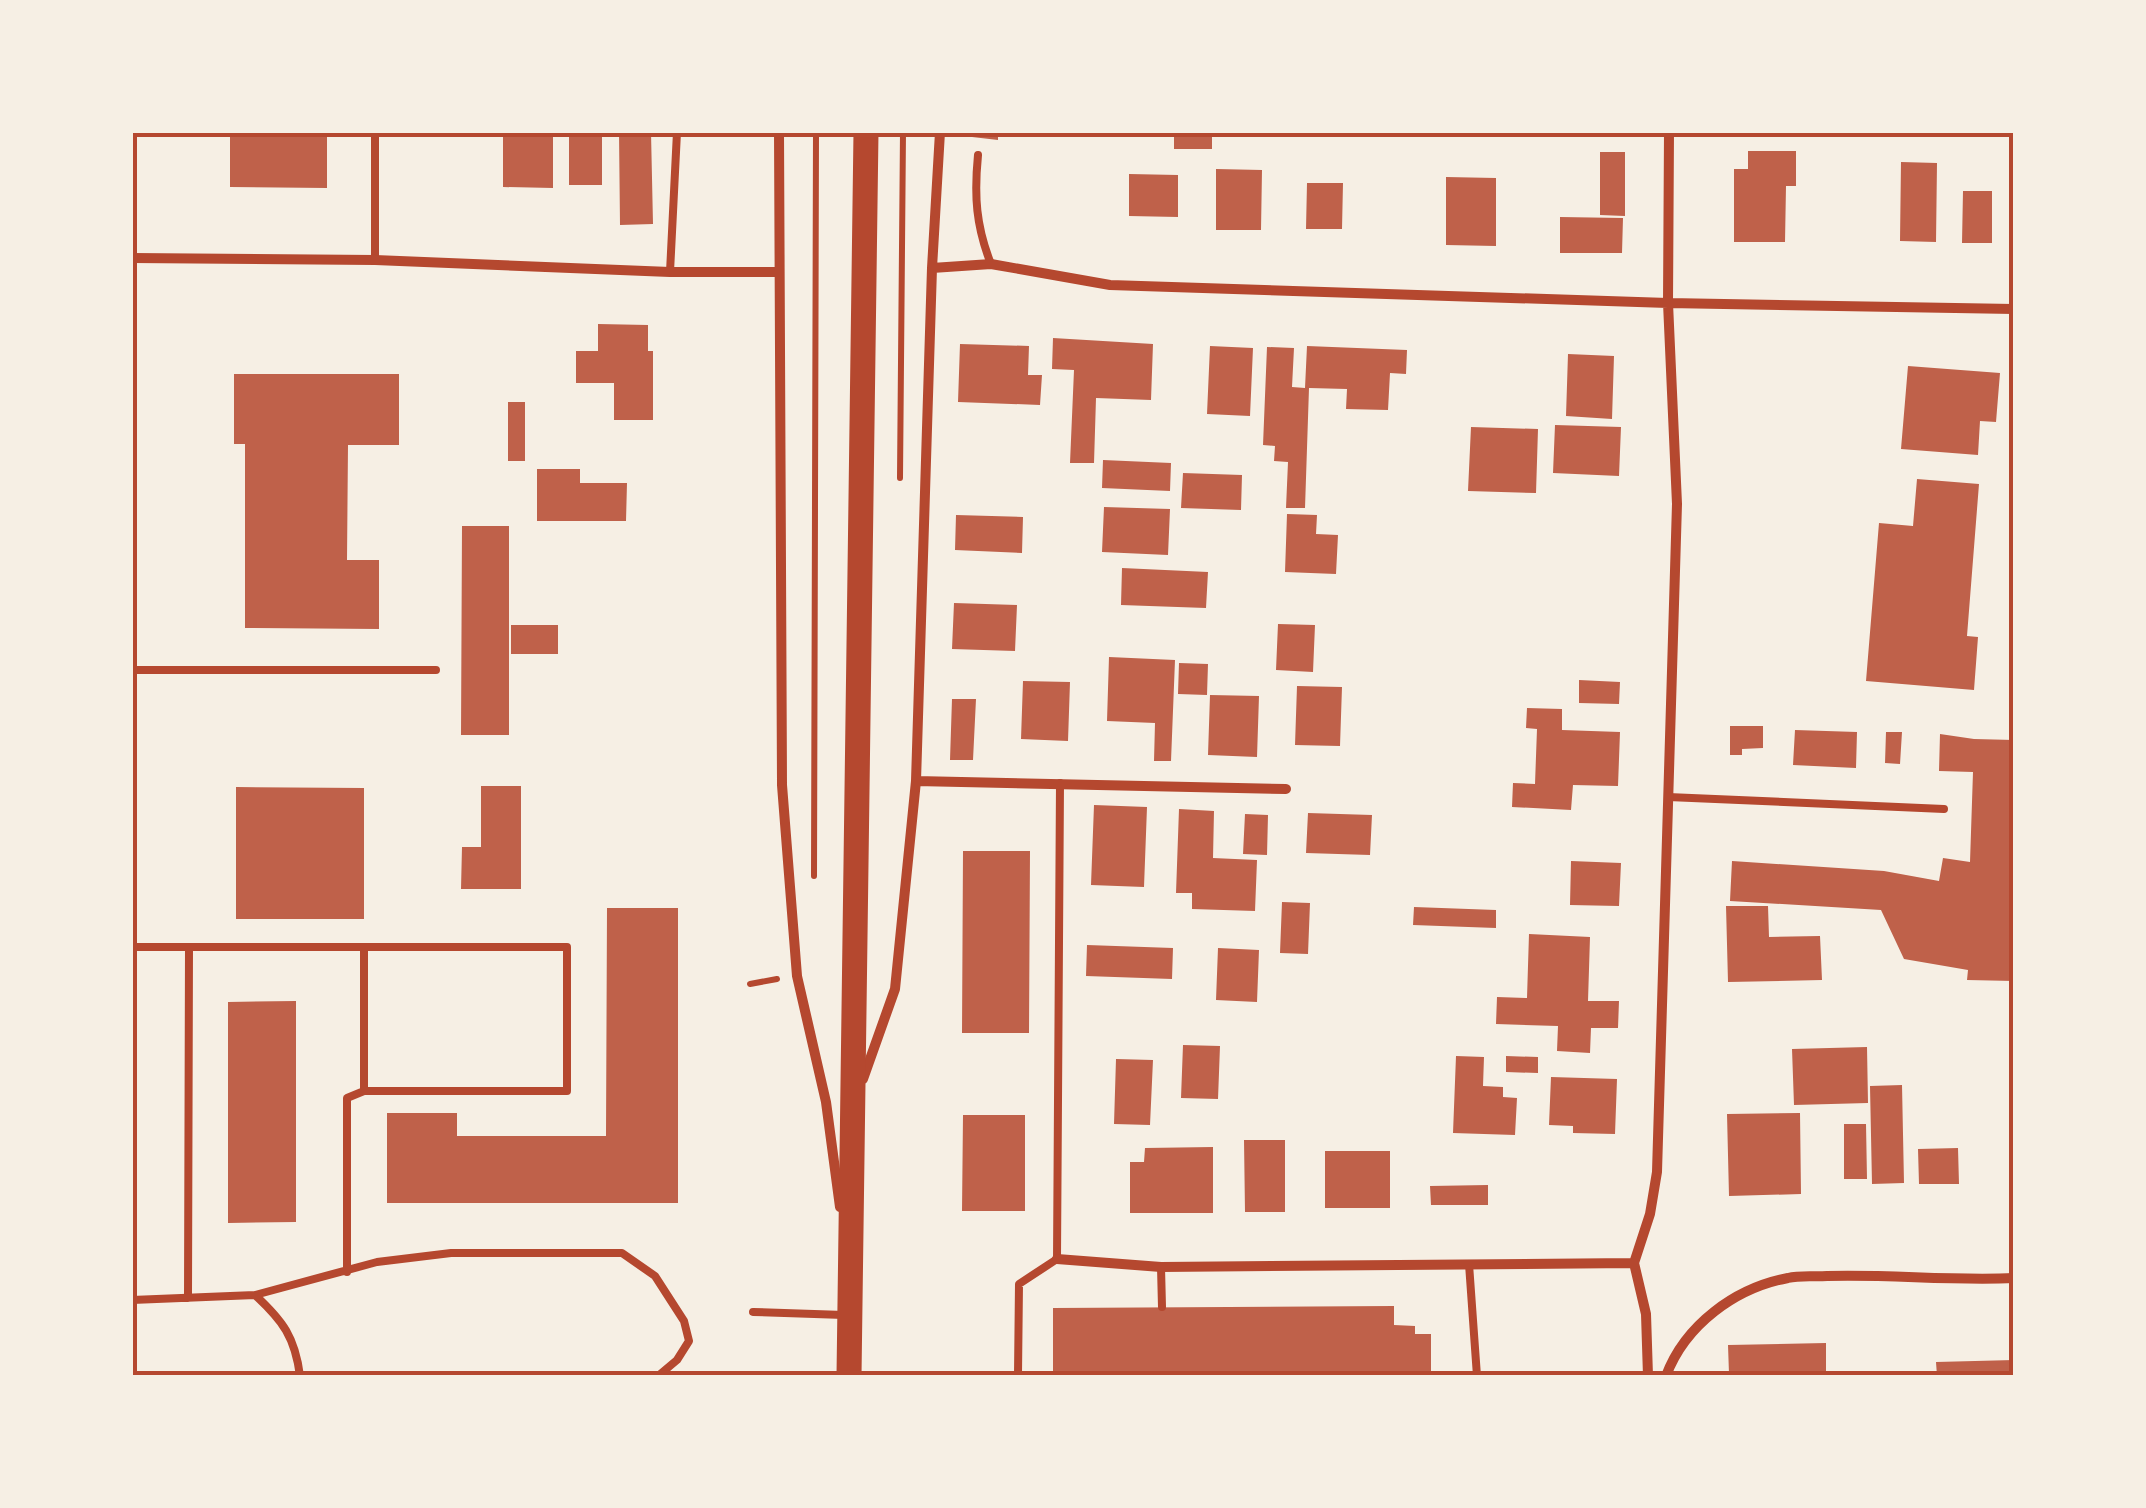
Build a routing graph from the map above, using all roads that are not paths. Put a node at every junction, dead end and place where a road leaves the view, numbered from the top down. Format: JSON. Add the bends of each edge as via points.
{"nodes":[{"id":1,"x":376,"y":132,"type":"edge"},
{"id":2,"x":677,"y":132,"type":"edge"},
{"id":3,"x":779,"y":132,"type":"edge"},
{"id":4,"x":866,"y":132,"type":"edge"},
{"id":5,"x":940,"y":132,"type":"edge"},
{"id":6,"x":1669,"y":132,"type":"edge"},
{"id":7,"x":978,"y":155,"type":"dead end"},
{"id":8,"x":132,"y":258,"type":"edge"},
{"id":9,"x":375,"y":260,"type":"junction"},
{"id":10,"x":991,"y":264,"type":"junction"},
{"id":11,"x":932,"y":268,"type":"junction"},
{"id":12,"x":670,"y":272,"type":"junction"},
{"id":13,"x":777,"y":272,"type":"junction"},
{"id":14,"x":1668,"y":303,"type":"junction"},
{"id":15,"x":2014,"y":309,"type":"edge"},
{"id":16,"x":132,"y":670,"type":"edge"},
{"id":17,"x":436,"y":670,"type":"dead end"},
{"id":18,"x":916,"y":781,"type":"junction"},
{"id":19,"x":1060,"y":783,"type":"junction"},
{"id":20,"x":1286,"y":789,"type":"dead end"},
{"id":21,"x":1668,"y":796,"type":"junction"},
{"id":22,"x":1944,"y":809,"type":"dead end"},
{"id":23,"x":364,"y":947,"type":"junction"},
{"id":24,"x":132,"y":948,"type":"edge"},
{"id":25,"x":189,"y":948,"type":"junction"},
{"id":26,"x":364,"y":1091,"type":"junction"},
{"id":27,"x":852,"y":1108,"type":"junction"},
{"id":28,"x":1058,"y":1259,"type":"junction"},
{"id":29,"x":1634,"y":1263,"type":"junction"},
{"id":30,"x":1468,"y":1264,"type":"junction"},
{"id":31,"x":1161,"y":1267,"type":"junction"},
{"id":32,"x":347,"y":1272,"type":"junction"},
{"id":33,"x":850,"y":1273,"type":"junction"},
{"id":34,"x":2014,"y":1278,"type":"edge"},
{"id":35,"x":256,"y":1295,"type":"junction"},
{"id":36,"x":188,"y":1298,"type":"junction"},
{"id":37,"x":132,"y":1300,"type":"edge"},
{"id":38,"x":1162,"y":1307,"type":"dead end"},
{"id":39,"x":753,"y":1312,"type":"dead end"},
{"id":40,"x":848,"y":1315,"type":"junction"},
{"id":41,"x":1018,"y":1374,"type":"edge"},
{"id":42,"x":300,"y":1376,"type":"edge"},
{"id":43,"x":658,"y":1376,"type":"edge"},
{"id":44,"x":849,"y":1376,"type":"edge"},
{"id":45,"x":1477,"y":1376,"type":"edge"},
{"id":46,"x":1648,"y":1376,"type":"edge"},
{"id":47,"x":1666,"y":1376,"type":"edge"}],
"edges":[{"from":1,"to":9,"type":"lane"},
{"from":2,"to":12,"type":"lane"},
{"from":3,"to":13,"type":"street"},
{"from":4,"to":27,"type":"main road"},
{"from":5,"to":11,"type":"street"},
{"from":6,"to":14,"type":"street"},
{"from":7,"to":10,"type":"lane","via":[[974,200]]},
{"from":8,"to":9,"type":"street"},
{"from":9,"to":12,"type":"street"},
{"from":10,"to":11,"type":"street"},
{"from":10,"to":14,"type":"street","via":[[1110,285]]},
{"from":11,"to":18,"type":"street"},
{"from":12,"to":13,"type":"street"},
{"from":13,"to":33,"type":"street","via":[[786,844],[797,976],[826,1102]]},
{"from":14,"to":15,"type":"street"},
{"from":14,"to":21,"type":"street","via":[[1677,504]]},
{"from":16,"to":17,"type":"lane"},
{"from":18,"to":19,"type":"street"},
{"from":18,"to":27,"type":"street","via":[[894,988]]},
{"from":19,"to":20,"type":"street"},
{"from":19,"to":28,"type":"lane"},
{"from":21,"to":22,"type":"lane"},
{"from":21,"to":29,"type":"street","via":[[1658,1172]]},
{"from":23,"to":25,"type":"lane"},
{"from":23,"to":26,"type":"lane"},
{"from":23,"to":26,"type":"lane","via":[[567,947],[567,1091]]},
{"from":24,"to":25,"type":"lane"},
{"from":25,"to":36,"type":"lane"},
{"from":26,"to":32,"type":"lane","via":[[347,1098]]},
{"from":27,"to":33,"type":"main road"},
{"from":28,"to":31,"type":"street"},
{"from":28,"to":41,"type":"lane","via":[[1019,1284]]},
{"from":29,"to":30,"type":"street"},
{"from":29,"to":46,"type":"street","via":[[1646,1314]]},
{"from":30,"to":31,"type":"street"},
{"from":30,"to":45,"type":"lane"},
{"from":31,"to":38,"type":"lane"},
{"from":32,"to":35,"type":"lane"},
{"from":32,"to":43,"type":"lane","via":[[451,1253],[622,1253],[655,1276],[684,1321],[689,1341]]},
{"from":33,"to":40,"type":"main road"},
{"from":34,"to":47,"type":"street","via":[[1788,1278],[1742,1293],[1699,1322]]},
{"from":35,"to":36,"type":"lane"},
{"from":35,"to":42,"type":"lane","via":[[283,1321]]},
{"from":36,"to":37,"type":"lane"},
{"from":39,"to":40,"type":"lane"},
{"from":40,"to":44,"type":"main road"}]}
